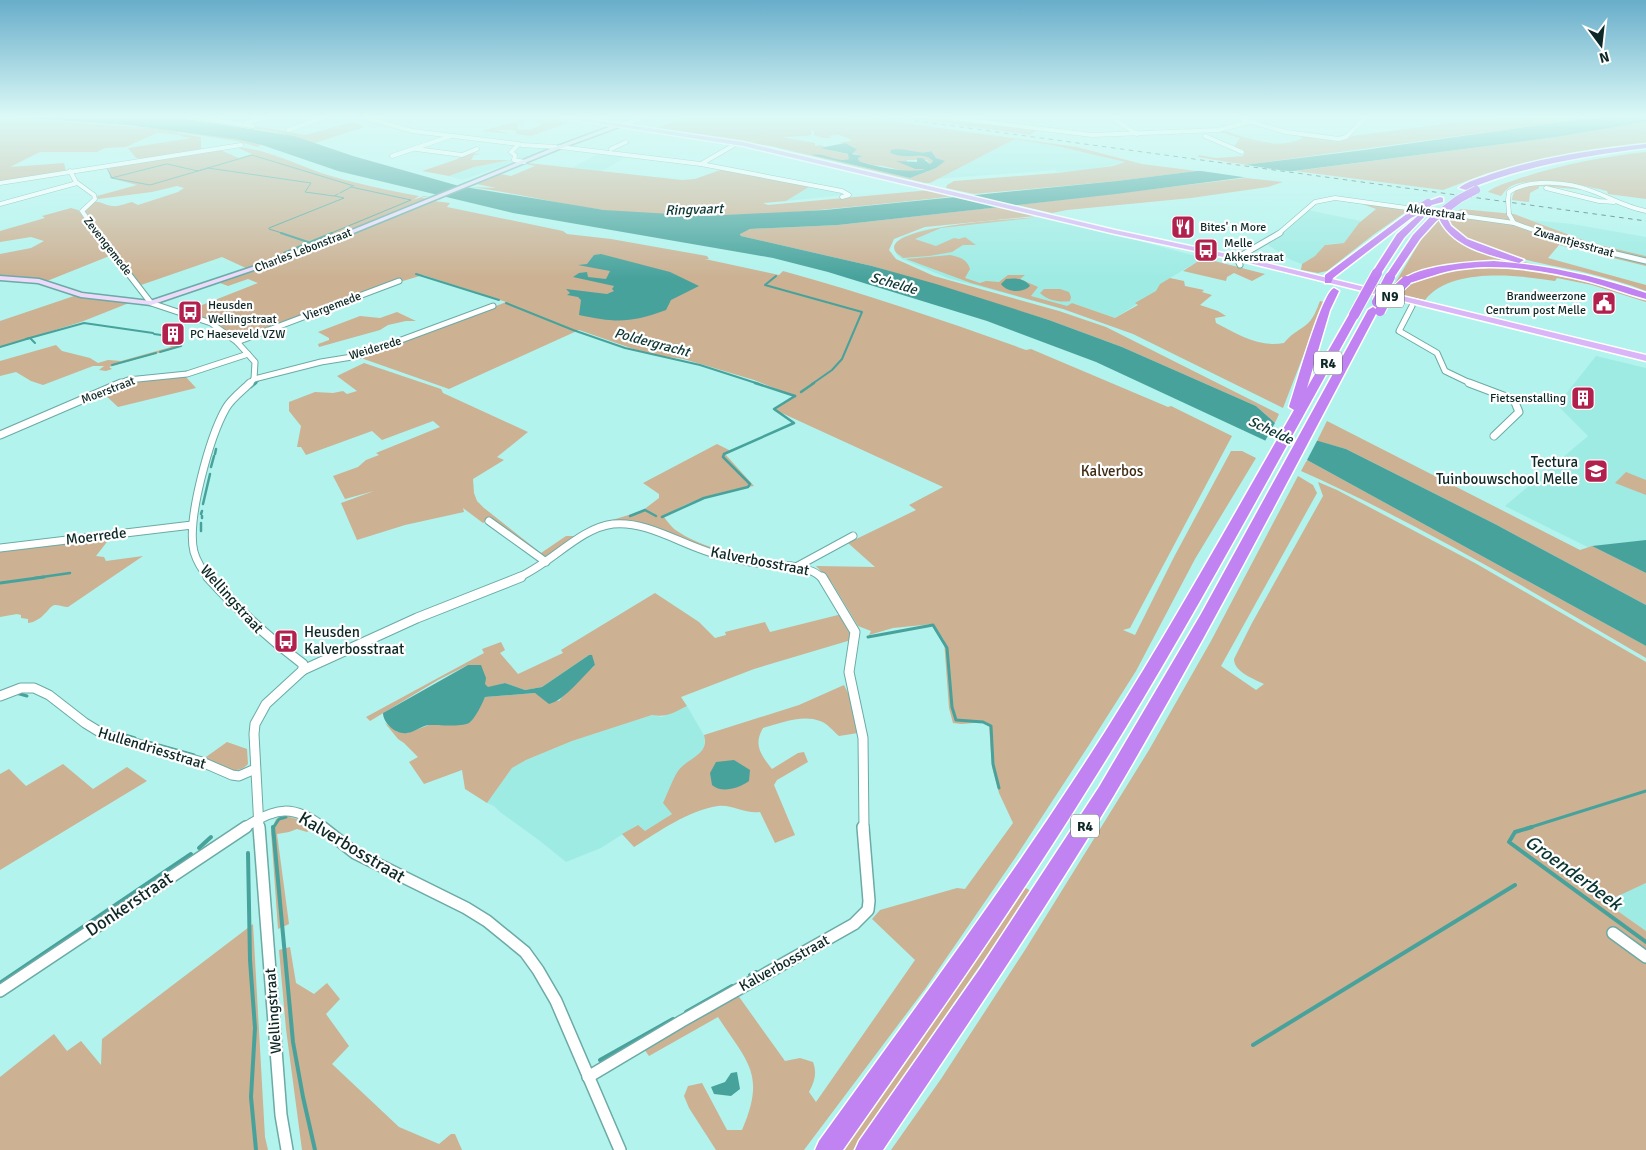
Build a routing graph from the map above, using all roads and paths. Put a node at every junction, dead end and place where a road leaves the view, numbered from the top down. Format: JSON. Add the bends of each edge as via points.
{"nodes":[{"id":1,"x":70,"y":171,"type":"joint"},
{"id":2,"x":500,"y":171,"type":"edge"},
{"id":3,"x":735,"y":171,"type":"edge"},
{"id":4,"x":857,"y":171,"type":"edge"},
{"id":5,"x":1509,"y":171,"type":"edge"},
{"id":6,"x":1529,"y":171,"type":"edge"},
{"id":7,"x":0,"y":183,"type":"edge"},
{"id":8,"x":77,"y":183,"type":"junction"},
{"id":9,"x":1546,"y":188,"type":"dead end"},
{"id":10,"x":842,"y":198,"type":"dead end"},
{"id":11,"x":1614,"y":202,"type":"junction"},
{"id":12,"x":0,"y":204,"type":"edge"},
{"id":13,"x":1441,"y":211,"type":"junction"},
{"id":14,"x":1646,"y":211,"type":"edge"},
{"id":15,"x":1514,"y":223,"type":"junction"},
{"id":16,"x":1114,"y":232,"type":"junction"},
{"id":17,"x":1179,"y":249,"type":"junction"},
{"id":18,"x":1238,"y":261,"type":"junction"},
{"id":19,"x":1646,"y":261,"type":"edge"},
{"id":20,"x":0,"y":278,"type":"edge"},
{"id":21,"x":399,"y":281,"type":"dead end"},
{"id":22,"x":1335,"y":287,"type":"junction"},
{"id":23,"x":1646,"y":294,"type":"edge"},
{"id":24,"x":151,"y":304,"type":"junction"},
{"id":25,"x":493,"y":306,"type":"dead end"},
{"id":26,"x":1412,"y":306,"type":"junction"},
{"id":27,"x":1452,"y":311,"type":"junction"},
{"id":28,"x":1375,"y":312,"type":"junction"},
{"id":29,"x":1535,"y":333,"type":"junction"},
{"id":30,"x":237,"y":342,"type":"junction"},
{"id":31,"x":248,"y":354,"type":"junction"},
{"id":32,"x":1646,"y":358,"type":"edge"},
{"id":33,"x":1646,"y":363,"type":"edge"},
{"id":34,"x":254,"y":379,"type":"junction"},
{"id":35,"x":1298,"y":411,"type":"junction"},
{"id":36,"x":0,"y":435,"type":"edge"},
{"id":37,"x":1494,"y":436,"type":"dead end"},
{"id":38,"x":1271,"y":481,"type":"junction"},
{"id":39,"x":489,"y":521,"type":"dead end"},
{"id":40,"x":192,"y":525,"type":"junction"},
{"id":41,"x":853,"y":536,"type":"dead end"},
{"id":42,"x":0,"y":548,"type":"edge"},
{"id":43,"x":546,"y":562,"type":"junction"},
{"id":44,"x":796,"y":567,"type":"junction"},
{"id":45,"x":304,"y":670,"type":"junction"},
{"id":46,"x":0,"y":696,"type":"edge"},
{"id":47,"x":255,"y":769,"type":"junction"},
{"id":48,"x":259,"y":818,"type":"junction"},
{"id":49,"x":1613,"y":933,"type":"dead end"},
{"id":50,"x":1646,"y":957,"type":"edge"},
{"id":51,"x":0,"y":991,"type":"edge"},
{"id":52,"x":588,"y":1076,"type":"junction"},
{"id":53,"x":287,"y":1150,"type":"edge"},
{"id":54,"x":620,"y":1150,"type":"edge"},
{"id":55,"x":828,"y":1150,"type":"edge"},
{"id":56,"x":868,"y":1150,"type":"edge"}],
"edges":[{"from":1,"to":7,"type":"street"},
{"from":1,"to":8,"type":"street","name":"Zevengemede"},
{"from":2,"to":24,"type":"main road","name":"Charles Lebonstraat","via":[[305,251]]},
{"from":3,"to":10,"type":"street","via":[[849,194]]},
{"from":4,"to":16,"type":"main road","number":"N9"},
{"from":5,"to":13,"type":"highway","number":"R4","via":[[1463,188]]},
{"from":6,"to":13,"type":"highway","number":"R4","bridge":true,"via":[[1476,190]]},
{"from":8,"to":12,"type":"street"},
{"from":8,"to":24,"type":"street","name":"Zevengemede","via":[[95,199],[82,211],[83,214]]},
{"from":9,"to":11,"type":"street"},
{"from":11,"to":14,"type":"street"},
{"from":11,"to":15,"type":"street","name":"Zwaantjesstraat","bridge":true,"via":[[1583,188],[1540,183],[1518,186],[1509,192],[1508,200],[1509,214]]},
{"from":13,"to":22,"type":"highway","bridge":true,"via":[[1428,204],[1412,213],[1328,277]]},
{"from":13,"to":23,"type":"highway","via":[[1448,228],[1458,237],[1483,249],[1613,282]]},
{"from":13,"to":28,"type":"highway","number":"R4","bridge":true,"via":[[1416,237],[1390,277]]},
{"from":13,"to":35,"type":"highway","number":"R4","bridge":true,"via":[[1422,215],[1400,236]]},
{"from":15,"to":18,"type":"street","name":"Akkerstraat","via":[[1341,198],[1325,199],[1304,210],[1274,237]]},
{"from":15,"to":19,"type":"street","name":"Zwaantjesstraat","via":[[1564,241]]},
{"from":16,"to":17,"type":"main road","number":"N9"},
{"from":16,"to":18,"type":"main road","number":"N9"},
{"from":17,"to":18,"type":"main road"},
{"from":17,"to":18,"type":"main road","number":"N9"},
{"from":18,"to":22,"type":"main road","number":"N9"},
{"from":18,"to":22,"type":"main road","number":"N9","via":[[1283,270]]},
{"from":20,"to":24,"type":"main road","via":[[38,281],[77,294]]},
{"from":21,"to":30,"type":"street","name":"Viergemede"},
{"from":22,"to":26,"type":"main road","number":"N9"},
{"from":22,"to":27,"type":"main road","number":"N9"},
{"from":22,"to":27,"type":"main road"},
{"from":22,"to":35,"type":"highway"},
{"from":23,"to":28,"type":"highway","bridge":true,"via":[[1562,272],[1500,265],[1450,268],[1419,274],[1406,281]]},
{"from":24,"to":30,"type":"street","via":[[197,316]]},
{"from":25,"to":34,"type":"street","name":"Weiderede","via":[[358,356]]},
{"from":26,"to":29,"type":"main road","number":"N9"},
{"from":26,"to":37,"type":"street","via":[[1399,331],[1437,353],[1445,371],[1514,400],[1518,406],[1519,412]]},
{"from":27,"to":29,"type":"main road","number":"N9"},
{"from":28,"to":38,"type":"highway","number":"R4","via":[[1316,417]]},
{"from":29,"to":32,"type":"main road","number":"N9"},
{"from":29,"to":33,"type":"main road","number":"N9"},
{"from":30,"to":31,"type":"street"},
{"from":31,"to":34,"type":"street","via":[[255,362]]},
{"from":31,"to":36,"type":"street","name":"Moerstraat","via":[[187,374],[128,380]]},
{"from":34,"to":40,"type":"street","name":"Wellingstraat","via":[[227,406],[219,422],[206,460]]},
{"from":35,"to":38,"type":"highway","number":"R4"},
{"from":38,"to":55,"type":"highway","number":"R4","via":[[1192,601],[1086,777],[968,953]]},
{"from":38,"to":56,"type":"highway","number":"R4","via":[[1209,614],[1106,792]]},
{"from":39,"to":43,"type":"street"},
{"from":40,"to":42,"type":"street","name":"Moerrede"},
{"from":40,"to":45,"type":"street","name":"Wellingstraat","via":[[194,551],[202,570],[260,632],[303,664]]},
{"from":41,"to":44,"type":"street"},
{"from":43,"to":44,"type":"street","name":"Kalverbosstraat","via":[[595,528],[621,524],[642,527],[718,555]]},
{"from":43,"to":45,"type":"street","name":"Kalverbosstraat","via":[[512,581],[456,602]]},
{"from":44,"to":52,"type":"street","name":"Kalverbosstraat","via":[[821,576],[855,632],[849,672],[863,738],[868,910],[854,924]]},
{"from":45,"to":47,"type":"street","name":"Wellingstraat","via":[[260,712],[255,724]]},
{"from":46,"to":47,"type":"street","name":"Hullendriesstraat","via":[[36,688],[91,729],[103,734],[202,762],[232,775],[239,776]]},
{"from":47,"to":48,"type":"street","name":"Wellingstraat"},
{"from":48,"to":51,"type":"street","name":"Donkerstraat"},
{"from":48,"to":52,"type":"street","name":"Kalverbosstraat","via":[[296,811],[354,852],[461,905],[507,935],[546,980]]},
{"from":48,"to":53,"type":"street","name":"Wellingstraat","via":[[280,1106]]},
{"from":49,"to":50,"type":"street"},
{"from":52,"to":54,"type":"street","name":"Kalverbosstraat"}]}
